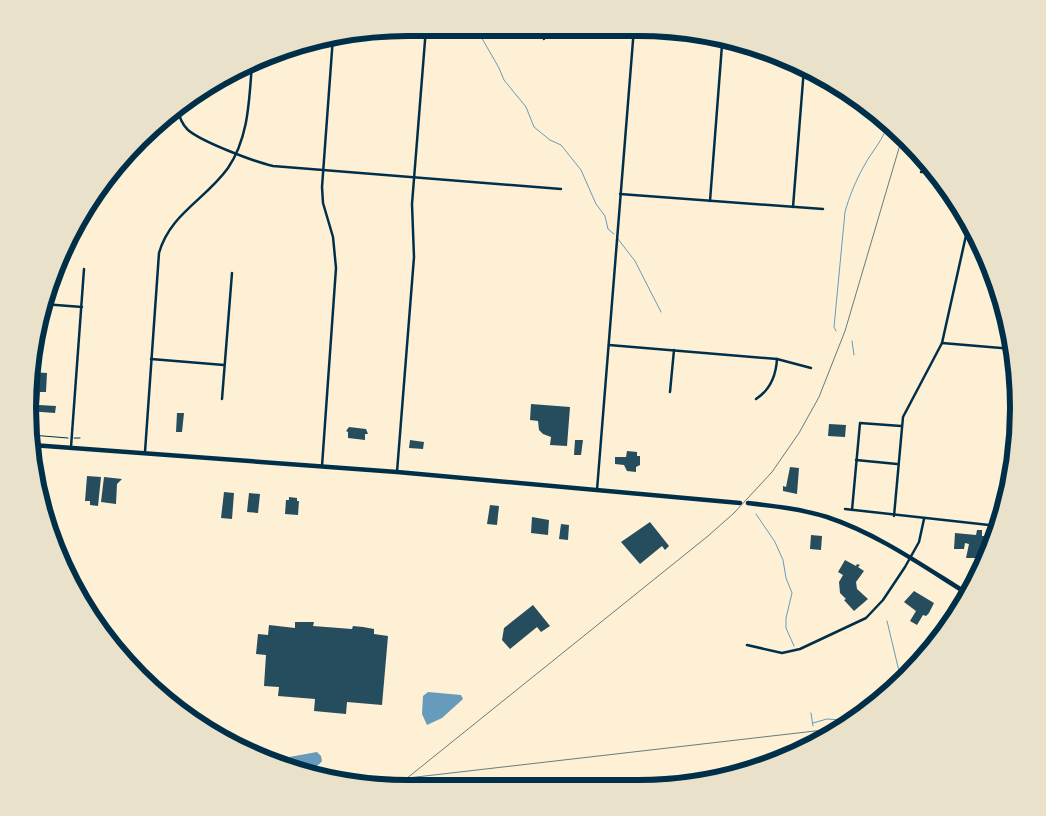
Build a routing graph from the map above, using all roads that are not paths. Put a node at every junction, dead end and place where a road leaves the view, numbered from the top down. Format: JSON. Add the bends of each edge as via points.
{"nodes":[{"id":1,"x":425,"y":36,"type":"edge"},
{"id":2,"x":544,"y":36,"type":"edge"},
{"id":3,"x":633,"y":36,"type":"edge"},
{"id":4,"x":544,"y":39,"type":"dead end"},
{"id":5,"x":333,"y":44,"type":"edge"},
{"id":6,"x":722,"y":45,"type":"dead end"},
{"id":7,"x":251,"y":72,"type":"edge"},
{"id":8,"x":804,"y":76,"type":"edge"},
{"id":9,"x":179,"y":115,"type":"edge"},
{"id":10,"x":236,"y":152,"type":"junction"},
{"id":11,"x":322,"y":170,"type":"junction"},
{"id":12,"x":921,"y":172,"type":"dead end"},
{"id":13,"x":925,"y":172,"type":"edge"},
{"id":14,"x":414,"y":177,"type":"junction"},
{"id":15,"x":562,"y":189,"type":"dead end"},
{"id":16,"x":620,"y":194,"type":"junction"},
{"id":17,"x":710,"y":200,"type":"junction"},
{"id":18,"x":793,"y":207,"type":"junction"},
{"id":19,"x":823,"y":210,"type":"dead end"},
{"id":20,"x":966,"y":234,"type":"edge"},
{"id":21,"x":84,"y":269,"type":"dead end"},
{"id":22,"x":232,"y":273,"type":"dead end"},
{"id":23,"x":51,"y":305,"type":"edge"},
{"id":24,"x":82,"y":307,"type":"junction"},
{"id":25,"x":942,"y":343,"type":"junction"},
{"id":26,"x":609,"y":344,"type":"junction"},
{"id":27,"x":1005,"y":348,"type":"edge"},
{"id":28,"x":674,"y":350,"type":"junction"},
{"id":29,"x":151,"y":359,"type":"junction"},
{"id":30,"x":777,"y":359,"type":"junction"},
{"id":31,"x":224,"y":365,"type":"junction"},
{"id":32,"x":811,"y":368,"type":"dead end"},
{"id":33,"x":670,"y":392,"type":"dead end"},
{"id":34,"x":222,"y":399,"type":"dead end"},
{"id":35,"x":756,"y":399,"type":"dead end"},
{"id":36,"x":901,"y":426,"type":"junction"},
{"id":37,"x":38,"y":445,"type":"edge"},
{"id":38,"x":71,"y":447,"type":"junction"},
{"id":39,"x":145,"y":452,"type":"junction"},
{"id":40,"x":856,"y":460,"type":"junction"},
{"id":41,"x":897,"y":464,"type":"junction"},
{"id":42,"x":322,"y":467,"type":"junction"},
{"id":43,"x":397,"y":472,"type":"junction"},
{"id":44,"x":597,"y":490,"type":"junction"},
{"id":45,"x":740,"y":503,"type":"dead end"},
{"id":46,"x":748,"y":503,"type":"dead end"},
{"id":47,"x":845,"y":509,"type":"dead end"},
{"id":48,"x":852,"y":510,"type":"junction"},
{"id":49,"x":894,"y":516,"type":"junction"},
{"id":50,"x":924,"y":519,"type":"junction"},
{"id":51,"x":991,"y":525,"type":"edge"},
{"id":52,"x":910,"y":558,"type":"junction"},
{"id":53,"x":962,"y":590,"type":"edge"},
{"id":54,"x":747,"y":645,"type":"dead end"}],
"edges":[{"from":1,"to":14,"type":"street"},
{"from":2,"to":4,"type":"street"},
{"from":3,"to":16,"type":"street"},
{"from":5,"to":11,"type":"street"},
{"from":6,"to":17,"type":"street"},
{"from":7,"to":10,"type":"street","via":[[248,120]]},
{"from":8,"to":18,"type":"street"},
{"from":9,"to":10,"type":"street","via":[[189,131]]},
{"from":10,"to":11,"type":"street","via":[[262,164]]},
{"from":10,"to":29,"type":"street","via":[[222,176],[172,224],[162,242],[157,262]]},
{"from":11,"to":14,"type":"street"},
{"from":11,"to":42,"type":"street","via":[[323,203],[333,237],[336,267]]},
{"from":12,"to":13,"type":"street"},
{"from":14,"to":15,"type":"street"},
{"from":14,"to":43,"type":"street","via":[[414,258]]},
{"from":16,"to":17,"type":"street"},
{"from":16,"to":26,"type":"street"},
{"from":17,"to":18,"type":"street"},
{"from":18,"to":19,"type":"street"},
{"from":20,"to":25,"type":"street"},
{"from":21,"to":24,"type":"street"},
{"from":22,"to":31,"type":"street"},
{"from":23,"to":24,"type":"street"},
{"from":24,"to":38,"type":"street"},
{"from":25,"to":27,"type":"street"},
{"from":25,"to":36,"type":"street","via":[[906,410]]},
{"from":26,"to":28,"type":"street"},
{"from":26,"to":44,"type":"street"},
{"from":28,"to":30,"type":"street"},
{"from":28,"to":33,"type":"street"},
{"from":29,"to":31,"type":"street"},
{"from":29,"to":39,"type":"street"},
{"from":30,"to":32,"type":"street"},
{"from":30,"to":35,"type":"street","via":[[772,381]]},
{"from":31,"to":34,"type":"street"},
{"from":36,"to":40,"type":"street","via":[[860,423]]},
{"from":36,"to":41,"type":"street"},
{"from":37,"to":38,"type":"main road"},
{"from":38,"to":39,"type":"main road"},
{"from":39,"to":42,"type":"main road"},
{"from":40,"to":41,"type":"street"},
{"from":40,"to":48,"type":"street"},
{"from":41,"to":49,"type":"street"},
{"from":42,"to":43,"type":"main road"},
{"from":43,"to":44,"type":"main road"},
{"from":44,"to":45,"type":"main road"},
{"from":46,"to":52,"type":"main road","via":[[827,517]]},
{"from":47,"to":48,"type":"street"},
{"from":48,"to":49,"type":"street"},
{"from":49,"to":50,"type":"street"},
{"from":50,"to":51,"type":"street"},
{"from":50,"to":52,"type":"street","via":[[919,542]]},
{"from":52,"to":53,"type":"main road"},
{"from":52,"to":54,"type":"street","via":[[883,600],[866,618],[800,649],[782,653]]}]}
